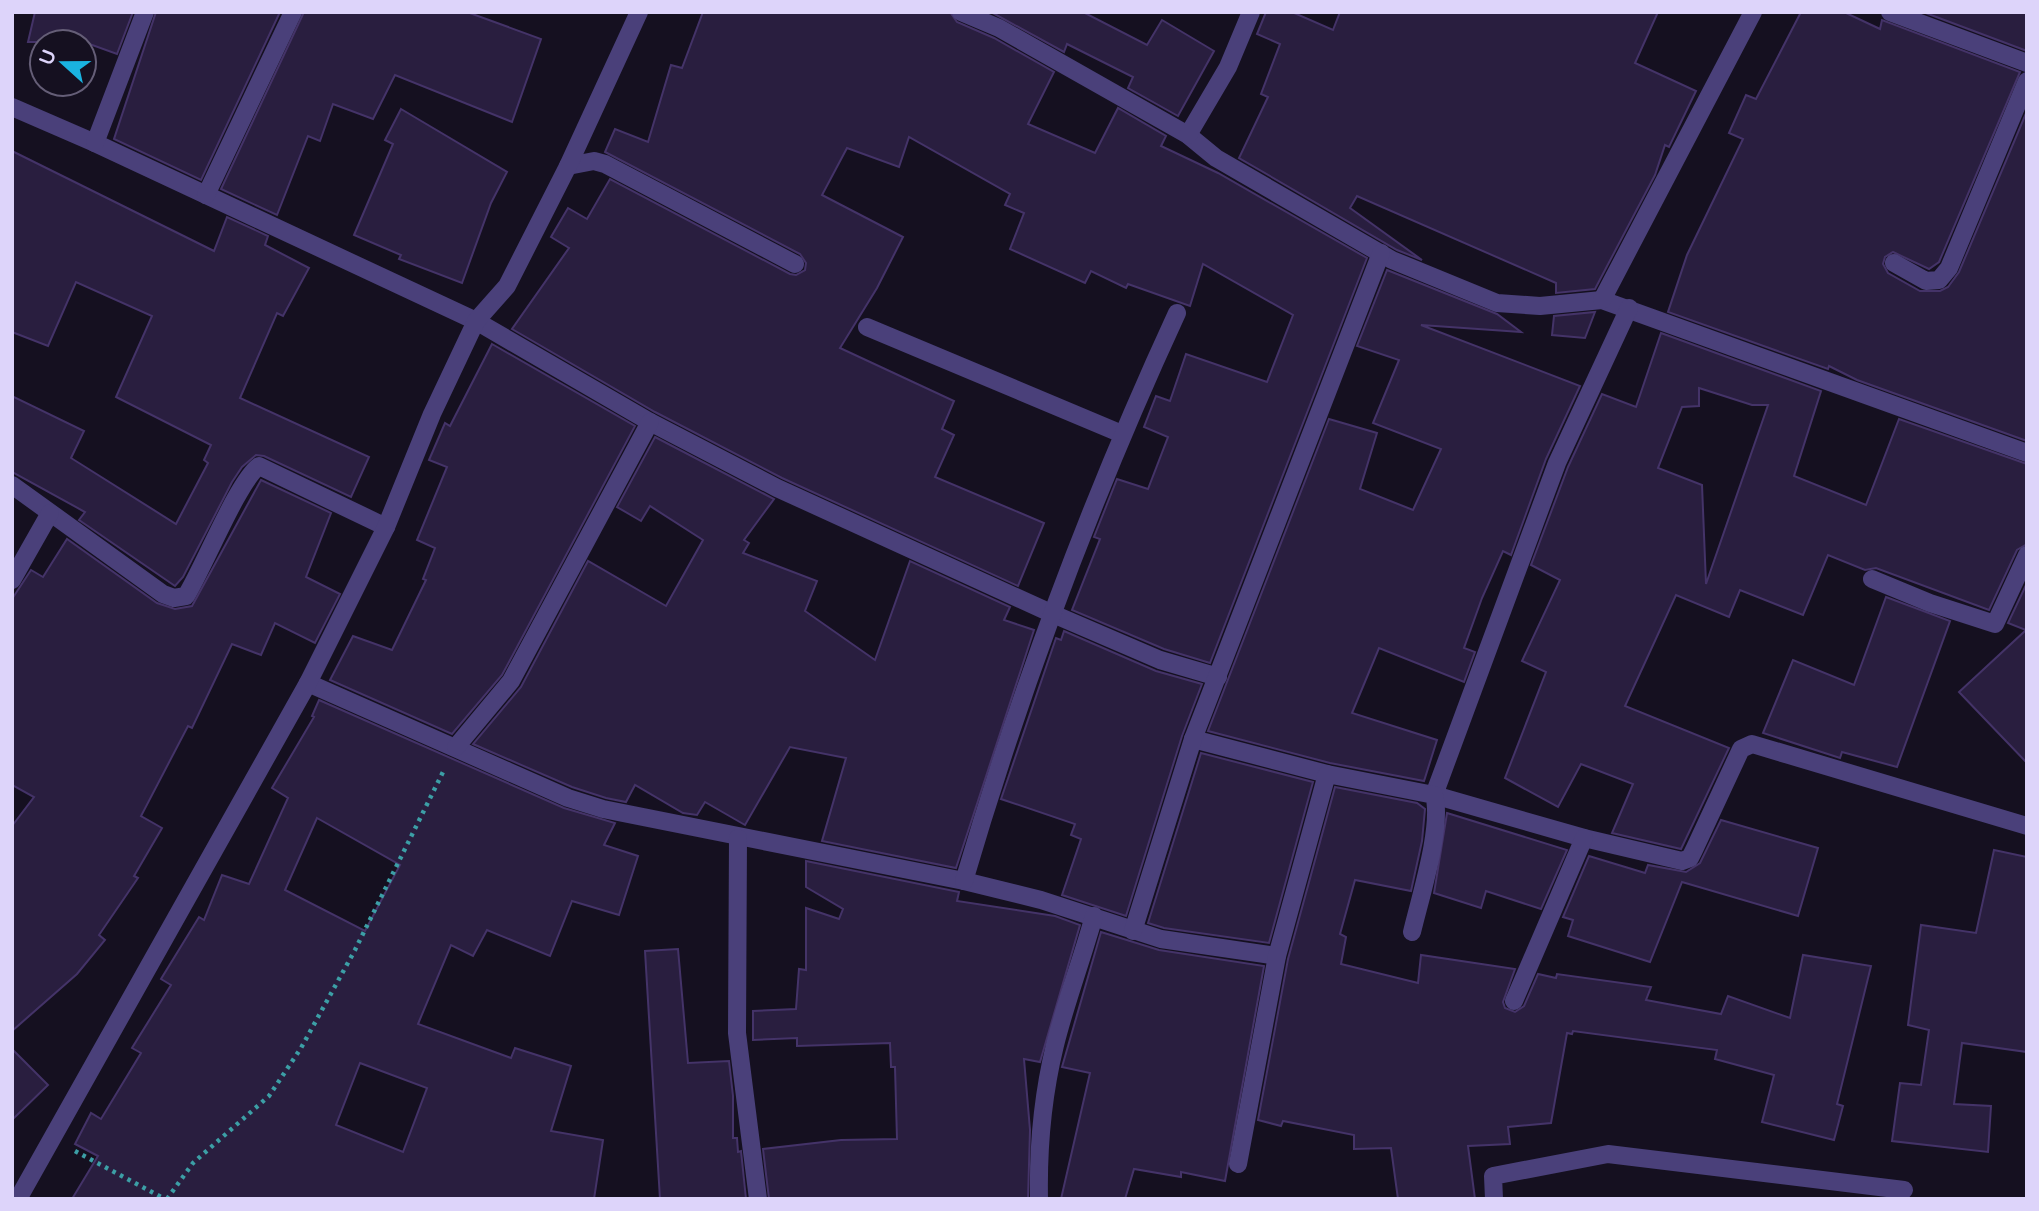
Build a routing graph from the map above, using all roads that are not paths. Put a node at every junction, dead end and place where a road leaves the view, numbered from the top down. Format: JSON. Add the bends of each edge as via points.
{"nodes":[{"id":1,"x":145,"y":12,"type":"edge"},
{"id":2,"x":293,"y":12,"type":"edge"},
{"id":3,"x":639,"y":12,"type":"edge"},
{"id":4,"x":961,"y":12,"type":"edge"},
{"id":5,"x":1251,"y":12,"type":"edge"},
{"id":6,"x":1753,"y":12,"type":"edge"},
{"id":7,"x":1890,"y":12,"type":"edge"},
{"id":8,"x":2027,"y":63,"type":"edge"},
{"id":9,"x":2027,"y":81,"type":"edge"},
{"id":10,"x":12,"y":107,"type":"edge"},
{"id":11,"x":1188,"y":135,"type":"junction"},
{"id":12,"x":96,"y":143,"type":"junction"},
{"id":13,"x":568,"y":166,"type":"junction"},
{"id":14,"x":206,"y":195,"type":"junction"},
{"id":15,"x":1381,"y":253,"type":"junction"},
{"id":16,"x":1894,"y":262,"type":"dead end"},
{"id":17,"x":795,"y":264,"type":"dead end"},
{"id":18,"x":1602,"y":300,"type":"junction"},
{"id":19,"x":1629,"y":309,"type":"junction"},
{"id":20,"x":1177,"y":313,"type":"dead end"},
{"id":21,"x":476,"y":321,"type":"junction"},
{"id":22,"x":867,"y":327,"type":"dead end"},
{"id":23,"x":650,"y":422,"type":"junction"},
{"id":24,"x":1122,"y":434,"type":"junction"},
{"id":25,"x":2027,"y":453,"type":"edge"},
{"id":26,"x":12,"y":485,"type":"edge"},
{"id":27,"x":50,"y":513,"type":"junction"},
{"id":28,"x":386,"y":527,"type":"junction"},
{"id":29,"x":2027,"y":555,"type":"edge"},
{"id":30,"x":1872,"y":579,"type":"dead end"},
{"id":31,"x":12,"y":580,"type":"edge"},
{"id":32,"x":1053,"y":614,"type":"junction"},
{"id":33,"x":1218,"y":677,"type":"junction"},
{"id":34,"x":309,"y":683,"type":"junction"},
{"id":35,"x":1193,"y":739,"type":"junction"},
{"id":36,"x":456,"y":747,"type":"junction"},
{"id":37,"x":1326,"y":774,"type":"junction"},
{"id":38,"x":1434,"y":795,"type":"junction"},
{"id":39,"x":2027,"y":826,"type":"edge"},
{"id":40,"x":738,"y":838,"type":"junction"},
{"id":41,"x":1584,"y":838,"type":"junction"},
{"id":42,"x":964,"y":881,"type":"junction"},
{"id":43,"x":1094,"y":916,"type":"junction"},
{"id":44,"x":1133,"y":931,"type":"junction"},
{"id":45,"x":1412,"y":932,"type":"dead end"},
{"id":46,"x":1277,"y":957,"type":"junction"},
{"id":47,"x":1514,"y":1001,"type":"dead end"},
{"id":48,"x":1238,"y":1164,"type":"dead end"},
{"id":49,"x":1904,"y":1190,"type":"dead end"},
{"id":50,"x":18,"y":1199,"type":"edge"},
{"id":51,"x":758,"y":1199,"type":"edge"},
{"id":52,"x":1039,"y":1199,"type":"edge"},
{"id":53,"x":1494,"y":1199,"type":"edge"}],
"edges":[{"from":1,"to":12,"type":"street"},
{"from":2,"to":14,"type":"street"},
{"from":3,"to":13,"type":"street"},
{"from":4,"to":11,"type":"street","via":[[999,28]]},
{"from":5,"to":11,"type":"street","via":[[1228,67]]},
{"from":6,"to":18,"type":"street"},
{"from":7,"to":8,"type":"street"},
{"from":9,"to":16,"type":"street","via":[[1949,268],[1939,280],[1926,281]]},
{"from":10,"to":12,"type":"street"},
{"from":11,"to":15,"type":"street","via":[[1216,158]]},
{"from":12,"to":14,"type":"street"},
{"from":13,"to":17,"type":"street","via":[[594,161],[605,164]]},
{"from":13,"to":21,"type":"street","via":[[507,286]]},
{"from":14,"to":21,"type":"street"},
{"from":15,"to":18,"type":"street","via":[[1497,303],[1539,306]]},
{"from":15,"to":33,"type":"street"},
{"from":18,"to":19,"type":"street"},
{"from":19,"to":25,"type":"street"},
{"from":19,"to":38,"type":"street","via":[[1557,463]]},
{"from":20,"to":24,"type":"street"},
{"from":21,"to":23,"type":"street"},
{"from":21,"to":28,"type":"street"},
{"from":22,"to":24,"type":"street"},
{"from":23,"to":32,"type":"street","via":[[777,488]]},
{"from":23,"to":36,"type":"street","via":[[511,681]]},
{"from":24,"to":32,"type":"street"},
{"from":26,"to":27,"type":"street"},
{"from":27,"to":28,"type":"street","via":[[174,598],[186,596],[245,481],[259,466]]},
{"from":27,"to":31,"type":"street"},
{"from":28,"to":34,"type":"street"},
{"from":29,"to":30,"type":"street","via":[[1996,624]]},
{"from":32,"to":33,"type":"street","via":[[1160,660]]},
{"from":32,"to":42,"type":"street","via":[[1005,745]]},
{"from":33,"to":35,"type":"street"},
{"from":34,"to":36,"type":"street"},
{"from":34,"to":50,"type":"street"},
{"from":35,"to":37,"type":"street"},
{"from":35,"to":44,"type":"street"},
{"from":36,"to":40,"type":"street","via":[[568,799]]},
{"from":37,"to":38,"type":"street"},
{"from":37,"to":46,"type":"street"},
{"from":38,"to":41,"type":"street"},
{"from":38,"to":45,"type":"street","via":[[1436,826]]},
{"from":39,"to":41,"type":"street","via":[[1752,744],[1741,749],[1690,858],[1682,861]]},
{"from":40,"to":42,"type":"street"},
{"from":40,"to":51,"type":"street","via":[[737,1033]]},
{"from":41,"to":47,"type":"street"},
{"from":42,"to":43,"type":"street"},
{"from":43,"to":44,"type":"street"},
{"from":43,"to":52,"type":"street","via":[[1048,1081]]},
{"from":44,"to":46,"type":"street"},
{"from":46,"to":48,"type":"street"},
{"from":49,"to":53,"type":"street","via":[[1608,1154],[1493,1176]]}]}
